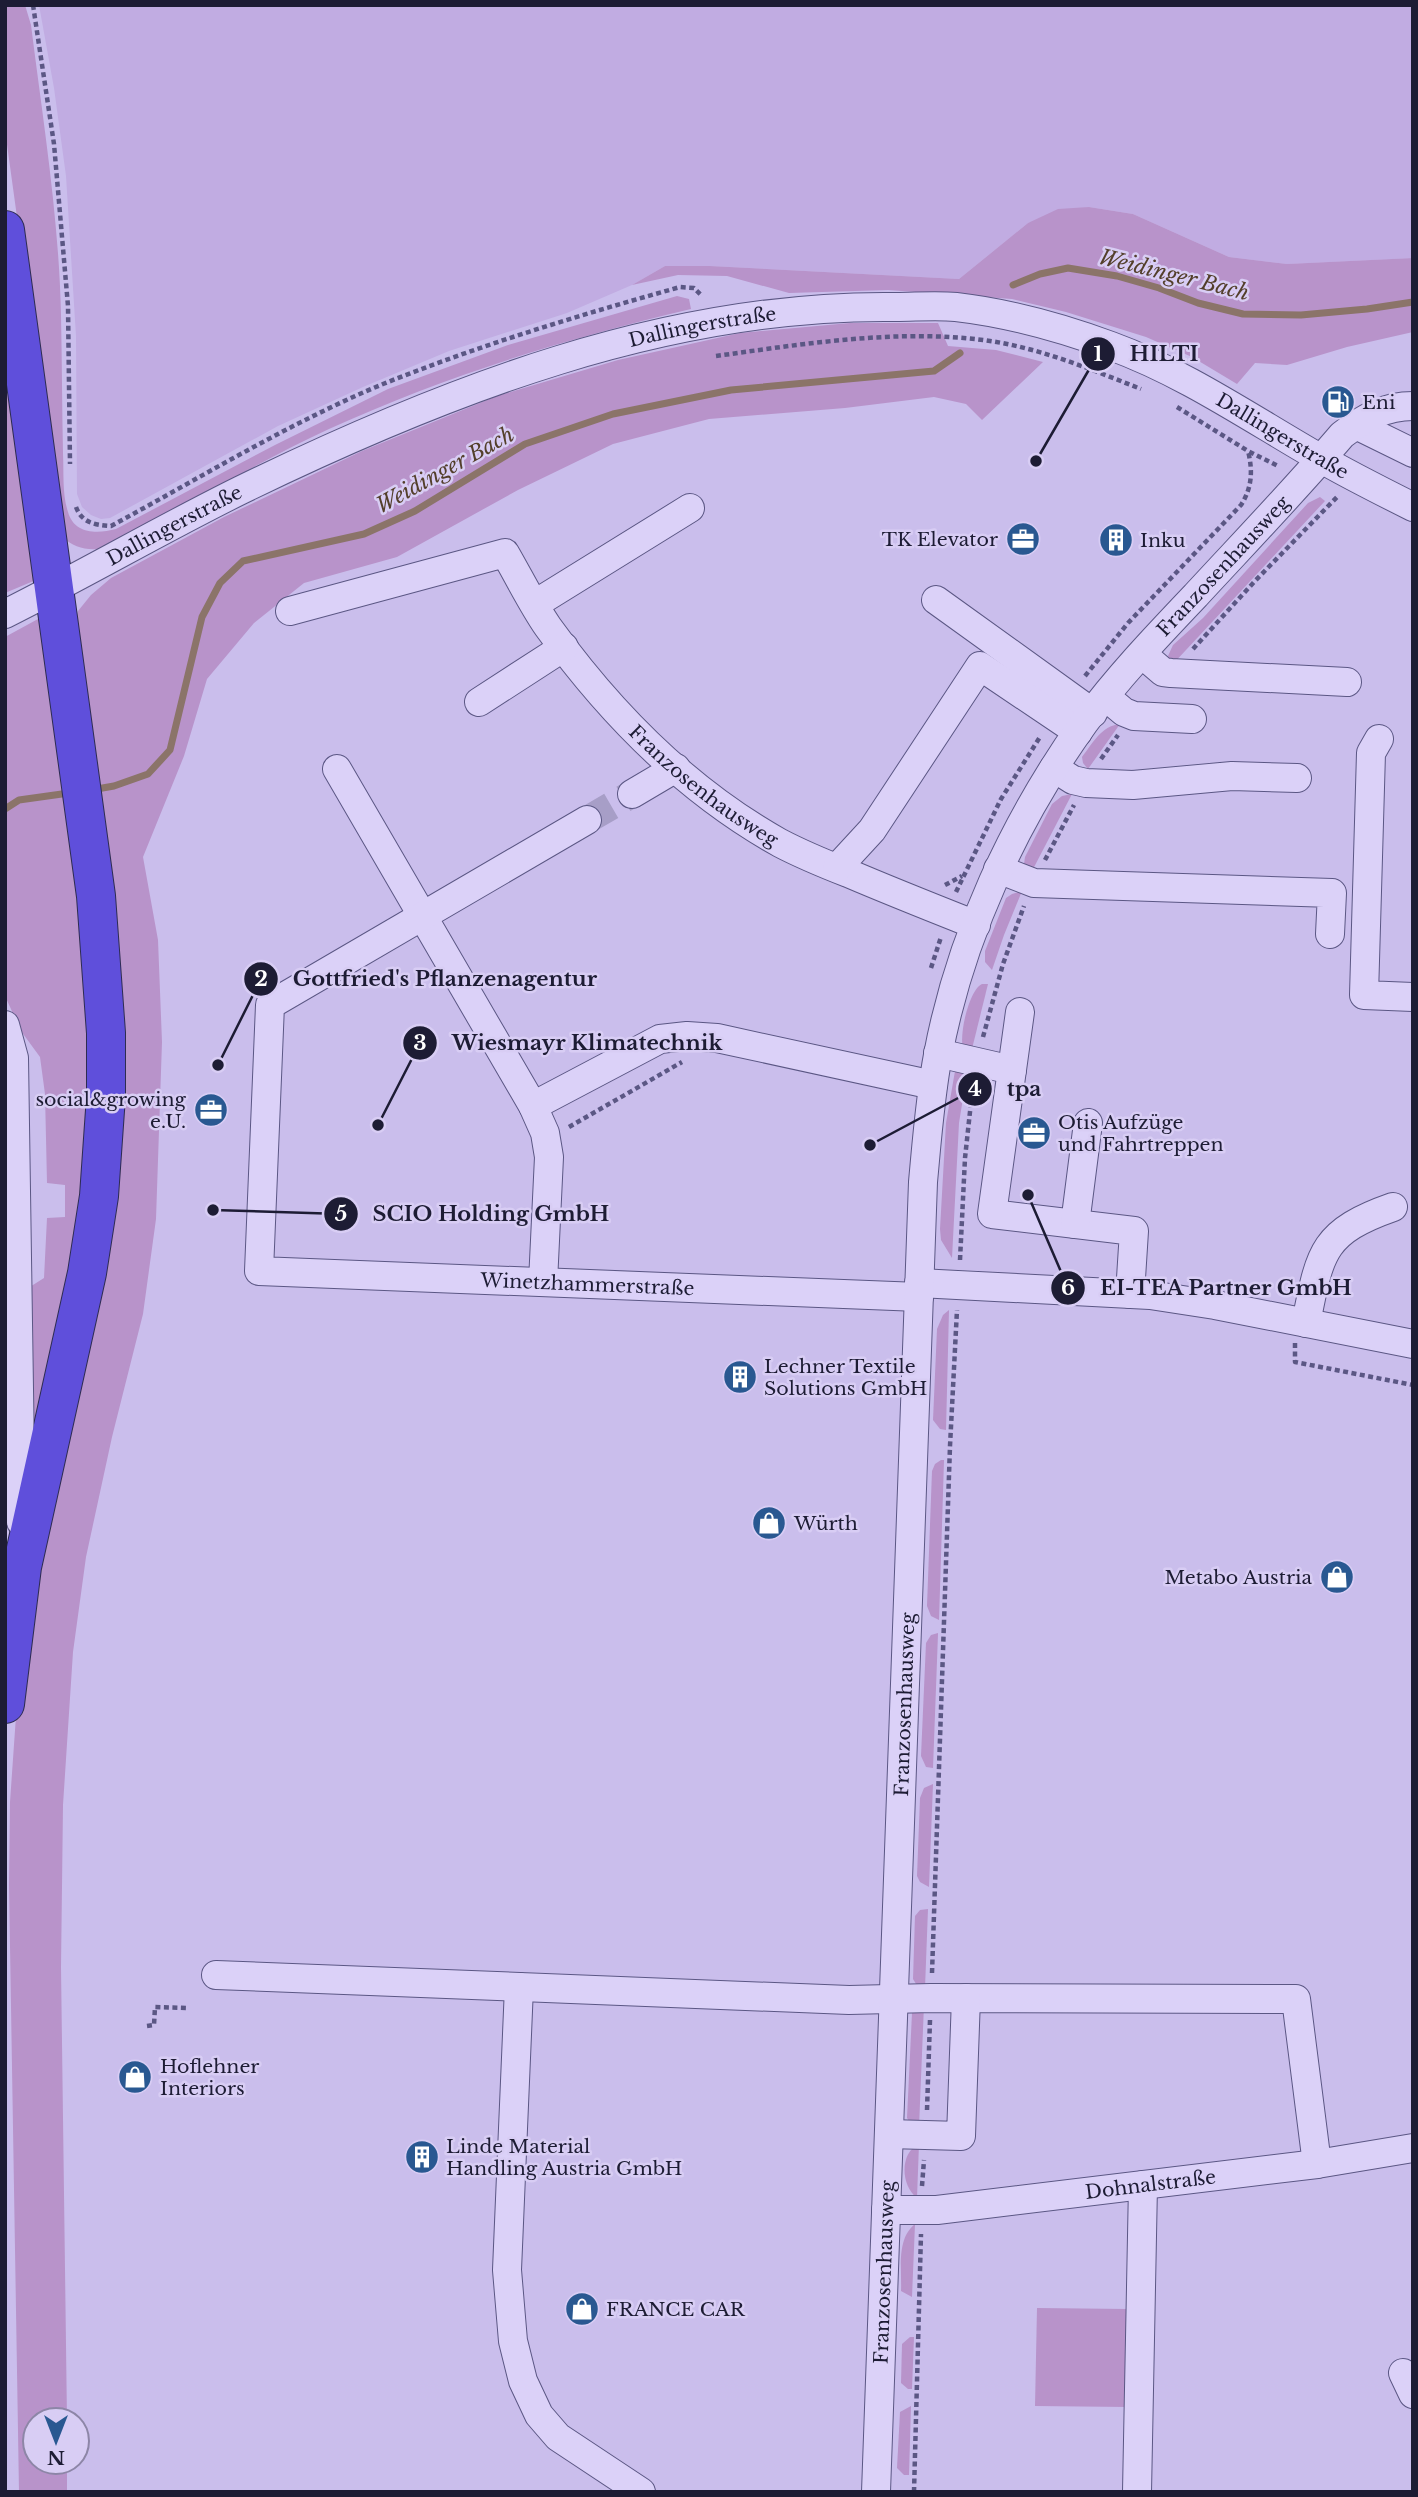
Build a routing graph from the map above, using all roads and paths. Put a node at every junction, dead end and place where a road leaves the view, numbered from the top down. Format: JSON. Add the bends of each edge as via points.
{"nodes":[{"id":1,"x":33,"y":5,"type":"edge"},
{"id":2,"x":5,"y":230,"type":"edge"},
{"id":3,"x":701,"y":295,"type":"dead end"},
{"id":4,"x":716,"y":356,"type":"dead end"},
{"id":5,"x":1146,"y":391,"type":"dead end"},
{"id":6,"x":1168,"y":402,"type":"dead end"},
{"id":7,"x":1413,"y":406,"type":"edge"},
{"id":8,"x":1356,"y":425,"type":"junction"},
{"id":9,"x":1248,"y":450,"type":"dead end"},
{"id":10,"x":1413,"y":453,"type":"edge"},
{"id":11,"x":1321,"y":459,"type":"junction"},
{"id":12,"x":70,"y":468,"type":"dead end"},
{"id":13,"x":1338,"y":496,"type":"dead end"},
{"id":14,"x":72,"y":498,"type":"dead end"},
{"id":15,"x":1413,"y":507,"type":"edge"},
{"id":16,"x":690,"y":508,"type":"dead end"},
{"id":17,"x":54,"y":589,"type":"junction"},
{"id":18,"x":936,"y":600,"type":"dead end"},
{"id":19,"x":534,"y":604,"type":"junction"},
{"id":20,"x":290,"y":611,"type":"dead end"},
{"id":21,"x":5,"y":614,"type":"edge"},
{"id":22,"x":564,"y":647,"type":"junction"},
{"id":23,"x":1142,"y":654,"type":"junction"},
{"id":24,"x":1171,"y":673,"type":"junction"},
{"id":25,"x":1346,"y":682,"type":"dead end"},
{"id":26,"x":479,"y":702,"type":"dead end"},
{"id":27,"x":1092,"y":714,"type":"junction"},
{"id":28,"x":1134,"y":716,"type":"junction"},
{"id":29,"x":1192,"y":719,"type":"dead end"},
{"id":30,"x":1379,"y":739,"type":"dead end"},
{"id":31,"x":676,"y":768,"type":"junction"},
{"id":32,"x":1054,"y":768,"type":"junction"},
{"id":33,"x":337,"y":769,"type":"dead end"},
{"id":34,"x":1297,"y":778,"type":"dead end"},
{"id":35,"x":1086,"y":783,"type":"junction"},
{"id":36,"x":632,"y":794,"type":"tunnel mouth"},
{"id":37,"x":587,"y":820,"type":"tunnel mouth"},
{"id":38,"x":836,"y":869,"type":"junction"},
{"id":39,"x":999,"y":869,"type":"junction"},
{"id":40,"x":962,"y":876,"type":"dead end"},
{"id":41,"x":1034,"y":883,"type":"junction"},
{"id":42,"x":934,"y":887,"type":"dead end"},
{"id":43,"x":423,"y":917,"type":"junction"},
{"id":44,"x":976,"y":925,"type":"junction"},
{"id":45,"x":1331,"y":934,"type":"dead end"},
{"id":46,"x":1413,"y":997,"type":"edge"},
{"id":47,"x":1020,"y":1013,"type":"dead end"},
{"id":48,"x":5,"y":1025,"type":"edge"},
{"id":49,"x":691,"y":1037,"type":"junction"},
{"id":50,"x":938,"y":1054,"type":"junction"},
{"id":51,"x":977,"y":1062,"type":"junction"},
{"id":52,"x":1012,"y":1070,"type":"junction"},
{"id":53,"x":933,"y":1085,"type":"junction"},
{"id":54,"x":533,"y":1106,"type":"junction"},
{"id":55,"x":1088,"y":1123,"type":"dead end"},
{"id":56,"x":546,"y":1139,"type":"junction"},
{"id":57,"x":1393,"y":1206,"type":"dead end"},
{"id":58,"x":1075,"y":1224,"type":"junction"},
{"id":59,"x":544,"y":1282,"type":"junction"},
{"id":60,"x":959,"y":1284,"type":"junction"},
{"id":61,"x":919,"y":1290,"type":"junction"},
{"id":62,"x":1130,"y":1294,"type":"junction"},
{"id":63,"x":1301,"y":1322,"type":"junction"},
{"id":64,"x":1413,"y":1344,"type":"edge"},
{"id":65,"x":1413,"y":1385,"type":"edge"},
{"id":66,"x":22,"y":1567,"type":"junction"},
{"id":67,"x":5,"y":1704,"type":"edge"},
{"id":68,"x":216,"y":1975,"type":"dead end"},
{"id":69,"x":519,"y":1987,"type":"junction"},
{"id":70,"x":931,"y":1997,"type":"junction"},
{"id":71,"x":966,"y":1998,"type":"junction"},
{"id":72,"x":894,"y":1999,"type":"junction"},
{"id":73,"x":188,"y":2008,"type":"dead end"},
{"id":74,"x":147,"y":2026,"type":"dead end"},
{"id":75,"x":889,"y":2134,"type":"junction"},
{"id":76,"x":926,"y":2135,"type":"junction"},
{"id":77,"x":1413,"y":2148,"type":"edge"},
{"id":78,"x":1317,"y":2164,"type":"junction"},
{"id":79,"x":1143,"y":2185,"type":"junction"},
{"id":80,"x":886,"y":2210,"type":"junction"},
{"id":81,"x":922,"y":2210,"type":"junction"},
{"id":82,"x":642,"y":2492,"type":"edge"},
{"id":83,"x":876,"y":2492,"type":"edge"},
{"id":84,"x":914,"y":2492,"type":"edge"},
{"id":85,"x":1137,"y":2492,"type":"edge"}],
"edges":[{"from":1,"to":12,"type":"path","via":[[54,144],[68,306]]},
{"from":2,"to":17,"type":"highway"},
{"from":3,"to":14,"type":"path","via":[[694,288],[680,287],[618,304],[472,350],[381,385],[111,526],[92,525],[79,516]]},
{"from":4,"to":5,"type":"path","via":[[868,339],[983,340],[1065,360]]},
{"from":6,"to":9,"type":"path"},
{"from":7,"to":8,"type":"street","name":"Franzosenhausweg","via":[[1395,406]]},
{"from":8,"to":10,"type":"street"},
{"from":8,"to":11,"type":"street","name":"Franzosenhausweg"},
{"from":11,"to":15,"type":"street","name":"Dallingerstraße"},
{"from":11,"to":17,"type":"street","name":"Dallingerstraße","via":[[1163,367],[1110,345],[1025,320],[955,307],[843,306],[763,314],[617,344],[437,402],[240,491]]},
{"from":11,"to":23,"type":"street","name":"Franzosenhausweg"},
{"from":13,"to":24,"type":"path"},
{"from":16,"to":19,"type":"street"},
{"from":17,"to":21,"type":"street","name":"Dallingerstraße"},
{"from":17,"to":66,"type":"highway","via":[[96,896],[106,1096],[99,1196],[84,1286]]},
{"from":18,"to":27,"type":"street"},
{"from":19,"to":20,"type":"street","name":"Franzosenhausweg","via":[[505,553]]},
{"from":19,"to":22,"type":"street","name":"Franzosenhausweg"},
{"from":22,"to":26,"type":"street"},
{"from":22,"to":31,"type":"street","name":"Franzosenhausweg","via":[[607,700]]},
{"from":23,"to":24,"type":"street","via":[[1163,672]]},
{"from":23,"to":27,"type":"street","name":"Franzosenhausweg"},
{"from":24,"to":25,"type":"street"},
{"from":27,"to":28,"type":"street","via":[[1124,712]]},
{"from":27,"to":32,"type":"street","name":"Franzosenhausweg"},
{"from":27,"to":38,"type":"street","via":[[980,666],[872,830]]},
{"from":28,"to":29,"type":"street"},
{"from":28,"to":35,"type":"path"},
{"from":30,"to":46,"type":"street","via":[[1371,753],[1364,995]]},
{"from":31,"to":36,"type":"street"},
{"from":31,"to":38,"type":"street","name":"Franzosenhausweg","via":[[737,817]]},
{"from":32,"to":35,"type":"street"},
{"from":32,"to":39,"type":"street","name":"Franzosenhausweg"},
{"from":33,"to":43,"type":"street"},
{"from":34,"to":35,"type":"street","via":[[1232,776],[1133,785]]},
{"from":35,"to":41,"type":"path"},
{"from":37,"to":43,"type":"street"},
{"from":38,"to":44,"type":"street","name":"Franzosenhausweg"},
{"from":39,"to":41,"type":"street"},
{"from":39,"to":44,"type":"street","name":"Franzosenhausweg"},
{"from":40,"to":42,"type":"path"},
{"from":41,"to":45,"type":"street","via":[[1332,893]]},
{"from":41,"to":51,"type":"path","via":[[1003,964]]},
{"from":43,"to":54,"type":"street"},
{"from":43,"to":59,"type":"street","name":"Winetzhammerstraße","via":[[270,1005],[259,1271]]},
{"from":44,"to":50,"type":"street","name":"Franzosenhausweg"},
{"from":47,"to":52,"type":"street"},
{"from":48,"to":66,"type":"street","via":[[13,1058]]},
{"from":49,"to":53,"type":"street","via":[[717,1038]]},
{"from":49,"to":54,"type":"street","via":[[660,1039]]},
{"from":49,"to":56,"type":"path","via":[[682,1064]]},
{"from":50,"to":51,"type":"street"},
{"from":50,"to":53,"type":"street","name":"Franzosenhausweg"},
{"from":51,"to":52,"type":"street"},
{"from":51,"to":60,"type":"path","via":[[967,1128]]},
{"from":52,"to":58,"type":"street","via":[[992,1214]]},
{"from":53,"to":61,"type":"street","name":"Franzosenhausweg"},
{"from":54,"to":56,"type":"street"},
{"from":55,"to":58,"type":"street"},
{"from":56,"to":59,"type":"street"},
{"from":57,"to":63,"type":"street","via":[[1359,1219],[1330,1241]]},
{"from":58,"to":62,"type":"street","via":[[1134,1231]]},
{"from":59,"to":61,"type":"street","name":"Winetzhammerstraße"},
{"from":60,"to":61,"type":"street","name":"Winetzhammerstraße"},
{"from":60,"to":62,"type":"street","name":"Winetzhammerstraße"},
{"from":60,"to":70,"type":"path"},
{"from":61,"to":72,"type":"street","name":"Franzosenhausweg"},
{"from":62,"to":63,"type":"street","name":"Winetzhammerstraße"},
{"from":63,"to":64,"type":"street","name":"Winetzhammerstraße"},
{"from":63,"to":65,"type":"path","via":[[1295,1362]]},
{"from":66,"to":67,"type":"highway"},
{"from":68,"to":69,"type":"street"},
{"from":69,"to":72,"type":"street"},
{"from":69,"to":82,"type":"street","via":[[507,2270],[513,2341],[535,2410],[558,2437]]},
{"from":70,"to":71,"type":"street"},
{"from":70,"to":72,"type":"street"},
{"from":70,"to":76,"type":"path"},
{"from":71,"to":76,"type":"street","via":[[961,2136]]},
{"from":71,"to":78,"type":"street","via":[[1296,2000]]},
{"from":72,"to":75,"type":"street","name":"Franzosenhausweg"},
{"from":73,"to":74,"type":"path","via":[[155,2007],[154,2025]]},
{"from":75,"to":76,"type":"street"},
{"from":75,"to":80,"type":"street","name":"Franzosenhausweg"},
{"from":76,"to":81,"type":"path"},
{"from":77,"to":78,"type":"street","name":"Dohnalstraße"},
{"from":78,"to":79,"type":"street","name":"Dohnalstraße"},
{"from":79,"to":81,"type":"street","name":"Dohnalstraße"},
{"from":79,"to":85,"type":"street"},
{"from":80,"to":81,"type":"street","name":"Dohnalstraße"},
{"from":80,"to":83,"type":"street","name":"Franzosenhausweg"},
{"from":81,"to":84,"type":"path"}]}
